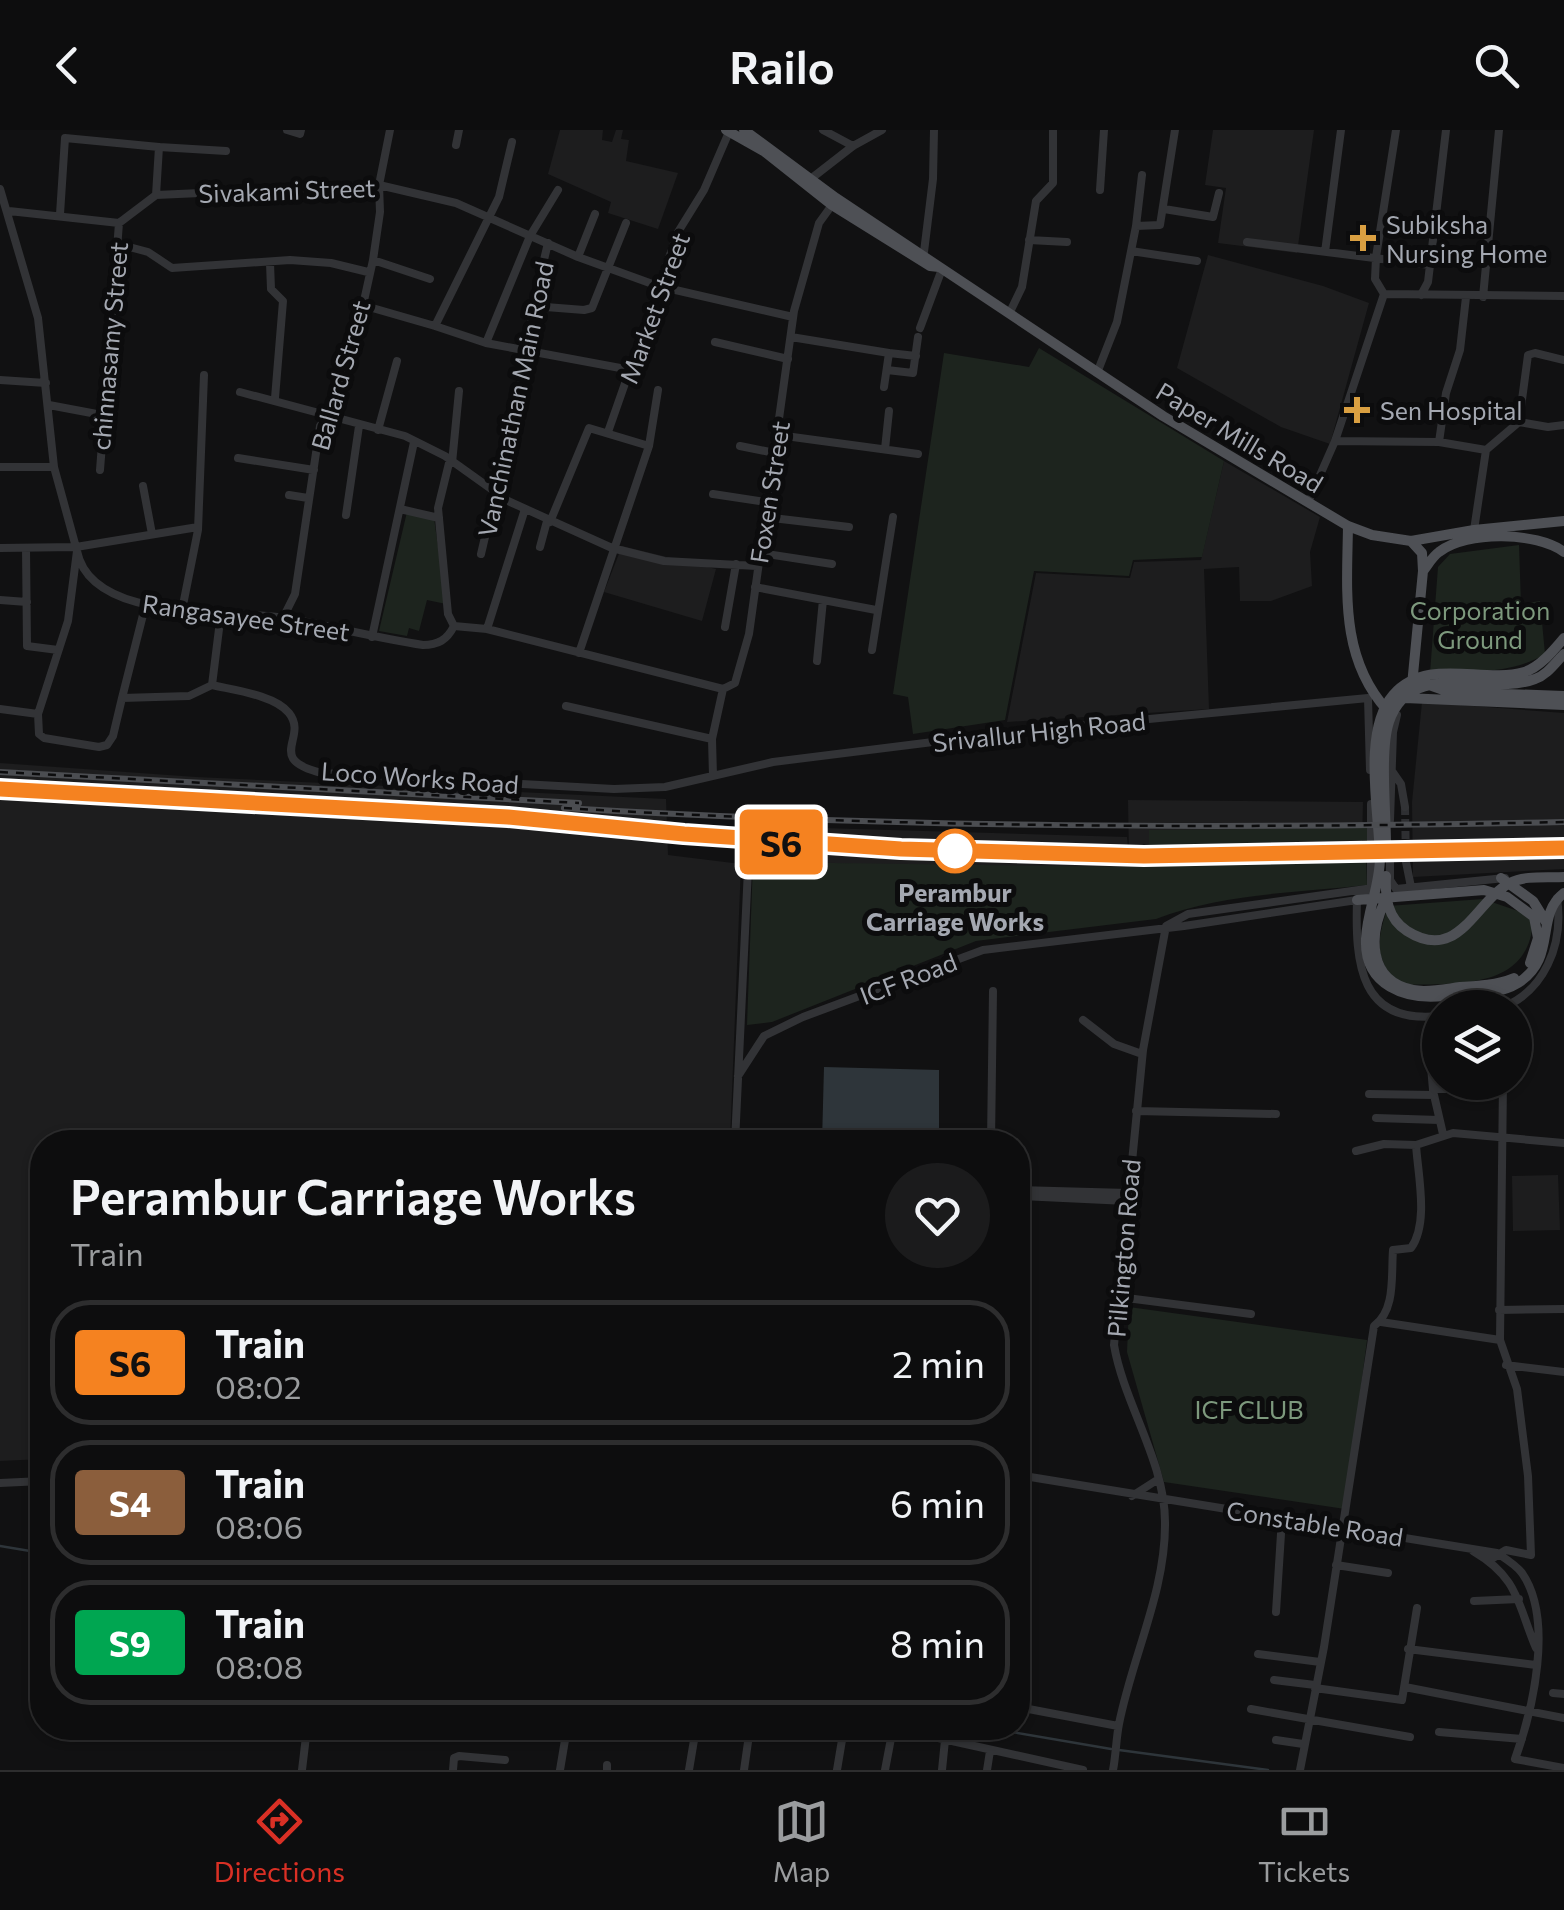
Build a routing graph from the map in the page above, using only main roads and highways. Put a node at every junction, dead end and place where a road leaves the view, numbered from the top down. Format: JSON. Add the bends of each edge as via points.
{"nodes":[{"id":1,"x":744,"y":130,"type":"edge"},
{"id":2,"x":727,"y":131,"type":"edge"},
{"id":3,"x":763,"y":141,"type":"edge"},
{"id":4,"x":809,"y":181,"type":"junction"},
{"id":5,"x":923,"y":258,"type":"junction"},
{"id":6,"x":1564,"y":521,"type":"edge"},
{"id":7,"x":1348,"y":526,"type":"junction"},
{"id":8,"x":1411,"y":541,"type":"junction"},
{"id":9,"x":1564,"y":552,"type":"edge"},
{"id":10,"x":1424,"y":571,"type":"junction"},
{"id":11,"x":1564,"y":638,"type":"edge"},
{"id":12,"x":1564,"y":654,"type":"edge"},
{"id":13,"x":1414,"y":668,"type":"junction"},
{"id":14,"x":1408,"y":694,"type":"junction"},
{"id":15,"x":1564,"y":696,"type":"edge"},
{"id":16,"x":1372,"y":698,"type":"junction"},
{"id":17,"x":1564,"y":705,"type":"edge"},
{"id":18,"x":1396,"y":719,"type":"road end"},
{"id":19,"x":1562,"y":875,"type":"edge"},
{"id":20,"x":1502,"y":878,"type":"road end"},
{"id":21,"x":1560,"y":895,"type":"edge"},
{"id":22,"x":1356,"y":900,"type":"road end"},
{"id":23,"x":1385,"y":900,"type":"junction"},
{"id":24,"x":1544,"y":929,"type":"junction"}],
"edges":[{"from":1,"to":3,"type":"main road"},
{"from":2,"to":3,"type":"main road","name":"Paper Mills Road"},
{"from":3,"to":4,"type":"main road","name":"Paper Mills Road"},
{"from":4,"to":5,"type":"main road","name":"Paper Mills Road"},
{"from":4,"to":5,"type":"main road","name":"Paper Mills Road","via":[[832,205]]},
{"from":5,"to":7,"type":"main road","name":"Paper Mills Road","via":[[1162,416]]},
{"from":6,"to":8,"type":"main road"},
{"from":7,"to":8,"type":"main road","name":"Paper Mills Road"},
{"from":7,"to":16,"type":"main road","via":[[1350,637]]},
{"from":8,"to":10,"type":"main road","via":[[1422,553]]},
{"from":9,"to":10,"type":"main road","via":[[1529,536],[1490,538],[1450,545]]},
{"from":10,"to":13,"type":"main road"},
{"from":11,"to":24,"type":"main road","via":[[1524,672],[1437,673],[1411,682],[1384,708],[1376,735],[1380,884],[1366,941],[1379,978],[1413,998],[1499,990],[1531,972],[1543,954]]},
{"from":12,"to":23,"type":"main road","via":[[1531,681],[1429,685],[1396,708],[1387,738]]},
{"from":13,"to":14,"type":"main road"},
{"from":13,"to":15,"type":"main road","via":[[1450,692]]},
{"from":14,"to":16,"type":"main road"},
{"from":14,"to":17,"type":"main road"},
{"from":16,"to":18,"type":"main road"},
{"from":19,"to":21,"type":"main road"},
{"from":19,"to":23,"type":"main road","via":[[1512,882],[1463,929],[1439,939],[1401,927]]},
{"from":20,"to":24,"type":"main road","via":[[1533,901]]},
{"from":21,"to":24,"type":"main road"},
{"from":22,"to":24,"type":"main road","via":[[1484,890],[1523,906]]},
{"from":23,"to":24,"type":"main road","via":[[1374,931],[1375,955],[1392,981],[1415,990],[1512,979],[1534,956]]}]}
